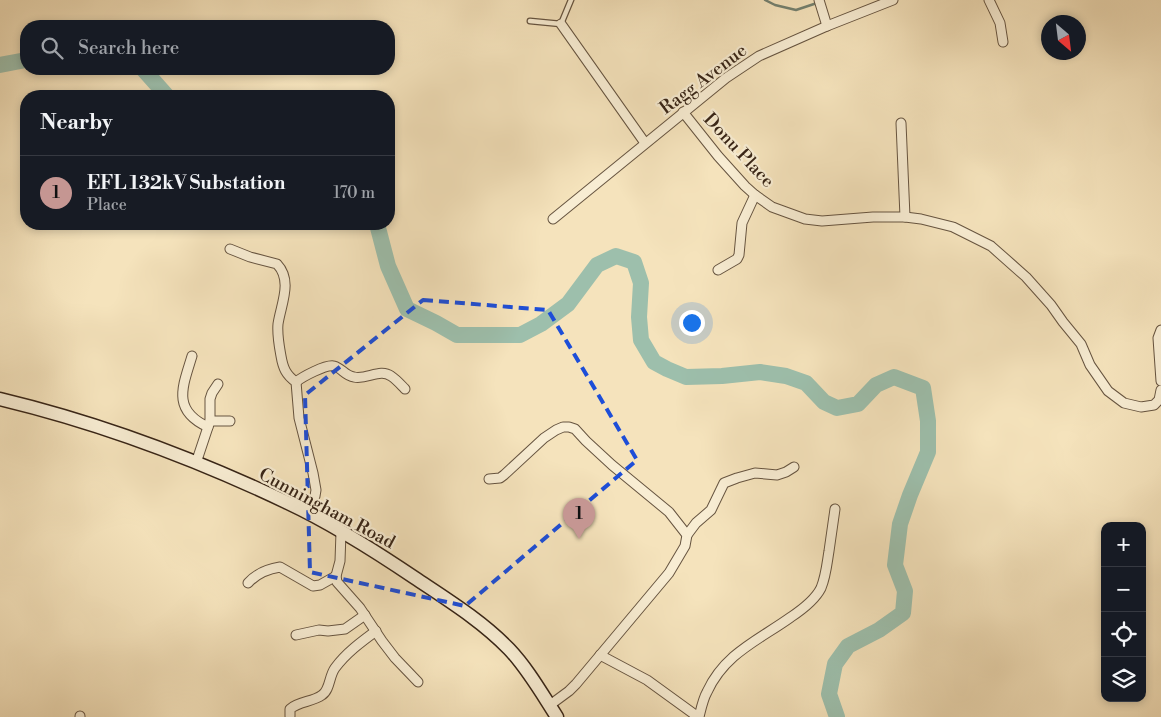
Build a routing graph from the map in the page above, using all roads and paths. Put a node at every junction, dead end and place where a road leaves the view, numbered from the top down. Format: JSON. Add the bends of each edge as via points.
{"nodes":[{"id":1,"x":571,"y":0,"type":"edge"},
{"id":2,"x":819,"y":0,"type":"edge"},
{"id":3,"x":893,"y":0,"type":"edge"},
{"id":4,"x":989,"y":0,"type":"edge"},
{"id":5,"x":530,"y":21,"type":"dead end"},
{"id":6,"x":561,"y":24,"type":"junction"},
{"id":7,"x":827,"y":26,"type":"junction"},
{"id":8,"x":1003,"y":42,"type":"dead end"},
{"id":9,"x":683,"y":112,"type":"junction"},
{"id":10,"x":901,"y":122,"type":"dead end"},
{"id":11,"x":645,"y":143,"type":"junction"},
{"id":12,"x":754,"y":195,"type":"junction"},
{"id":13,"x":905,"y":217,"type":"junction"},
{"id":14,"x":553,"y":219,"type":"dead end"},
{"id":15,"x":230,"y":249,"type":"dead end"},
{"id":16,"x":718,"y":270,"type":"dead end"},
{"id":17,"x":1161,"y":330,"type":"edge"},
{"id":18,"x":192,"y":356,"type":"dead end"},
{"id":19,"x":1161,"y":375,"type":"edge"},
{"id":20,"x":1161,"y":381,"type":"edge"},
{"id":21,"x":296,"y":382,"type":"junction"},
{"id":22,"x":218,"y":384,"type":"dead end"},
{"id":23,"x":405,"y":390,"type":"dead end"},
{"id":24,"x":1161,"y":390,"type":"edge"},
{"id":25,"x":0,"y":399,"type":"edge"},
{"id":26,"x":230,"y":421,"type":"dead end"},
{"id":27,"x":209,"y":424,"type":"junction"},
{"id":28,"x":196,"y":463,"type":"junction"},
{"id":29,"x":794,"y":467,"type":"dead end"},
{"id":30,"x":489,"y":479,"type":"dead end"},
{"id":31,"x":835,"y":509,"type":"dead end"},
{"id":32,"x":306,"y":512,"type":"junction"},
{"id":33,"x":341,"y":532,"type":"junction"},
{"id":34,"x":687,"y":534,"type":"junction"},
{"id":35,"x":336,"y":576,"type":"junction"},
{"id":36,"x":248,"y":583,"type":"dead end"},
{"id":37,"x":365,"y":615,"type":"junction"},
{"id":38,"x":376,"y":631,"type":"junction"},
{"id":39,"x":296,"y":635,"type":"dead end"},
{"id":40,"x":600,"y":655,"type":"junction"},
{"id":41,"x":418,"y":682,"type":"dead end"},
{"id":42,"x":550,"y":706,"type":"junction"},
{"id":43,"x":290,"y":716,"type":"edge"},
{"id":44,"x":557,"y":717,"type":"edge"},
{"id":45,"x":699,"y":717,"type":"edge"}],
"edges":[{"from":1,"to":6,"type":"lane"},
{"from":2,"to":7,"type":"street"},
{"from":3,"to":7,"type":"street","name":"Ragg Avenue"},
{"from":4,"to":8,"type":"street","via":[[1000,22]]},
{"from":5,"to":6,"type":"lane"},
{"from":6,"to":11,"type":"street"},
{"from":7,"to":9,"type":"street","name":"Ragg Avenue","via":[[760,56]]},
{"from":9,"to":11,"type":"street","name":"Ragg Avenue"},
{"from":9,"to":12,"type":"street","name":"Donu Place"},
{"from":10,"to":13,"type":"street"},
{"from":11,"to":14,"type":"street","name":"Ragg Avenue"},
{"from":12,"to":13,"type":"street","name":"Donu Place","via":[[772,207],[805,219]]},
{"from":12,"to":16,"type":"street","via":[[742,223],[739,255]]},
{"from":13,"to":24,"type":"street","name":"Donu Place","via":[[953,227],[991,246],[1026,277],[1050,305],[1082,344],[1090,365],[1108,391],[1124,404],[1154,405]]},
{"from":15,"to":21,"type":"street","via":[[277,264],[284,275],[286,283],[278,337],[283,366]]},
{"from":17,"to":19,"type":"street","via":[[1158,338]]},
{"from":18,"to":27,"type":"street","via":[[182,398],[193,417],[201,424]]},
{"from":19,"to":20,"type":"street"},
{"from":21,"to":23,"type":"street","via":[[304,375],[331,366],[352,377],[386,374]]},
{"from":21,"to":32,"type":"street","via":[[299,418],[316,490]]},
{"from":22,"to":27,"type":"street","via":[[210,399]]},
{"from":25,"to":28,"type":"main road","name":"Cunningham Road","via":[[94,425]]},
{"from":26,"to":27,"type":"street"},
{"from":27,"to":28,"type":"street"},
{"from":28,"to":32,"type":"main road","name":"Cunningham Road"},
{"from":29,"to":34,"type":"street","via":[[777,475],[755,473],[724,483],[711,510]]},
{"from":30,"to":34,"type":"street","via":[[500,478],[544,438],[569,427],[669,512]]},
{"from":31,"to":45,"type":"street","via":[[826,574],[820,589],[804,608],[729,660],[706,693]]},
{"from":32,"to":33,"type":"main road","name":"Cunningham Road"},
{"from":33,"to":35,"type":"street"},
{"from":33,"to":42,"type":"main road","name":"Cunningham Road","via":[[486,628],[524,666]]},
{"from":34,"to":40,"type":"street","via":[[685,546],[669,572]]},
{"from":35,"to":36,"type":"street","via":[[314,586],[280,567],[265,570]]},
{"from":35,"to":37,"type":"street"},
{"from":37,"to":38,"type":"street"},
{"from":37,"to":39,"type":"street","via":[[345,629]]},
{"from":38,"to":41,"type":"street"},
{"from":38,"to":43,"type":"street","via":[[333,670],[322,696],[294,706],[290,709]]},
{"from":40,"to":42,"type":"street","via":[[576,684]]},
{"from":40,"to":45,"type":"street","via":[[647,680]]},
{"from":42,"to":44,"type":"main road","name":"Cunningham Road"}]}
